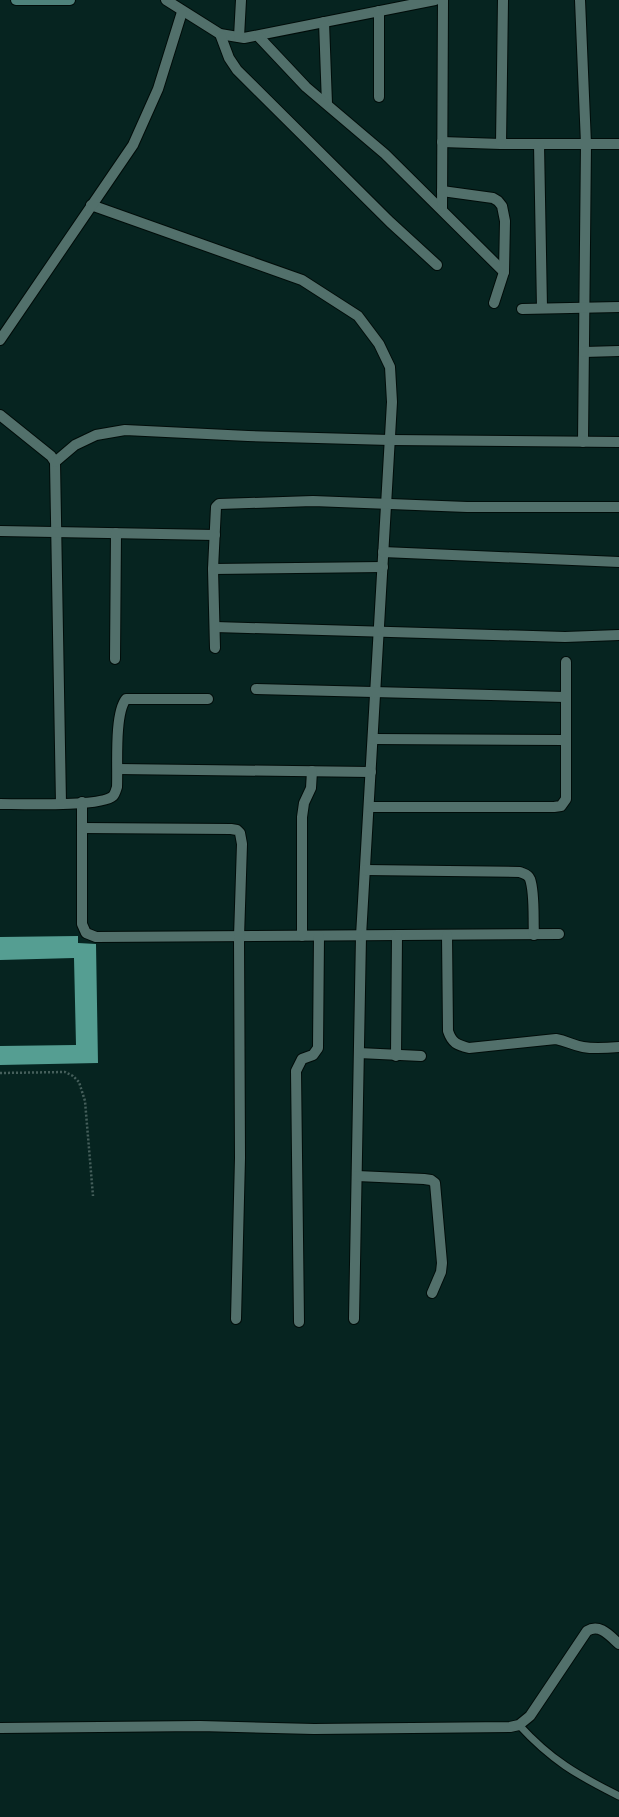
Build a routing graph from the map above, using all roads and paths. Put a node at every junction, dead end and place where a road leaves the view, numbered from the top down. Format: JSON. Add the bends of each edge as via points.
{"nodes":[{"id":1,"x":16,"y":0,"type":"edge"},
{"id":2,"x":70,"y":0,"type":"edge"},
{"id":3,"x":166,"y":0,"type":"edge"},
{"id":4,"x":241,"y":0,"type":"edge"},
{"id":5,"x":435,"y":0,"type":"edge"},
{"id":6,"x":443,"y":0,"type":"edge"},
{"id":7,"x":503,"y":0,"type":"edge"},
{"id":8,"x":580,"y":0,"type":"edge"},
{"id":9,"x":410,"y":2,"type":"edge"},
{"id":10,"x":379,"y":11,"type":"junction"},
{"id":11,"x":182,"y":12,"type":"junction"},
{"id":12,"x":324,"y":22,"type":"junction"},
{"id":13,"x":220,"y":34,"type":"junction"},
{"id":14,"x":258,"y":36,"type":"junction"},
{"id":15,"x":239,"y":37,"type":"junction"},
{"id":16,"x":379,"y":97,"type":"dead end"},
{"id":17,"x":327,"y":104,"type":"junction"},
{"id":18,"x":442,"y":142,"type":"junction"},
{"id":19,"x":500,"y":144,"type":"junction"},
{"id":20,"x":539,"y":144,"type":"junction"},
{"id":21,"x":586,"y":144,"type":"junction"},
{"id":22,"x":619,"y":144,"type":"edge"},
{"id":23,"x":442,"y":191,"type":"junction"},
{"id":24,"x":91,"y":205,"type":"junction"},
{"id":25,"x":442,"y":209,"type":"junction"},
{"id":26,"x":437,"y":265,"type":"dead end"},
{"id":27,"x":504,"y":272,"type":"junction"},
{"id":28,"x":494,"y":303,"type":"dead end"},
{"id":29,"x":619,"y":307,"type":"edge"},
{"id":30,"x":542,"y":308,"type":"junction"},
{"id":31,"x":584,"y":308,"type":"junction"},
{"id":32,"x":522,"y":309,"type":"dead end"},
{"id":33,"x":0,"y":340,"type":"edge"},
{"id":34,"x":619,"y":351,"type":"edge"},
{"id":35,"x":584,"y":352,"type":"junction"},
{"id":36,"x":0,"y":415,"type":"edge"},
{"id":37,"x":390,"y":440,"type":"junction"},
{"id":38,"x":583,"y":442,"type":"junction"},
{"id":39,"x":619,"y":442,"type":"edge"},
{"id":40,"x":55,"y":462,"type":"junction"},
{"id":41,"x":386,"y":504,"type":"junction"},
{"id":42,"x":619,"y":507,"type":"edge"},
{"id":43,"x":0,"y":531,"type":"edge"},
{"id":44,"x":58,"y":531,"type":"junction"},
{"id":45,"x":116,"y":533,"type":"junction"},
{"id":46,"x":215,"y":535,"type":"junction"},
{"id":47,"x":383,"y":552,"type":"junction"},
{"id":48,"x":619,"y":562,"type":"edge"},
{"id":49,"x":383,"y":567,"type":"junction"},
{"id":50,"x":213,"y":569,"type":"junction"},
{"id":51,"x":215,"y":627,"type":"junction"},
{"id":52,"x":379,"y":633,"type":"junction"},
{"id":53,"x":619,"y":635,"type":"edge"},
{"id":54,"x":215,"y":648,"type":"dead end"},
{"id":55,"x":115,"y":659,"type":"dead end"},
{"id":56,"x":566,"y":662,"type":"dead end"},
{"id":57,"x":256,"y":689,"type":"dead end"},
{"id":58,"x":376,"y":692,"type":"junction"},
{"id":59,"x":565,"y":697,"type":"junction"},
{"id":60,"x":208,"y":699,"type":"dead end"},
{"id":61,"x":373,"y":739,"type":"junction"},
{"id":62,"x":565,"y":740,"type":"junction"},
{"id":63,"x":118,"y":769,"type":"junction"},
{"id":64,"x":312,"y":772,"type":"junction"},
{"id":65,"x":371,"y":772,"type":"junction"},
{"id":66,"x":82,"y":802,"type":"junction"},
{"id":67,"x":0,"y":804,"type":"edge"},
{"id":68,"x":61,"y":804,"type":"junction"},
{"id":69,"x":369,"y":807,"type":"junction"},
{"id":70,"x":82,"y":828,"type":"junction"},
{"id":71,"x":365,"y":870,"type":"junction"},
{"id":72,"x":534,"y":934,"type":"junction"},
{"id":73,"x":559,"y":934,"type":"dead end"},
{"id":74,"x":447,"y":935,"type":"junction"},
{"id":75,"x":302,"y":936,"type":"junction"},
{"id":76,"x":319,"y":936,"type":"junction"},
{"id":77,"x":361,"y":936,"type":"junction"},
{"id":78,"x":397,"y":936,"type":"junction"},
{"id":79,"x":239,"y":937,"type":"junction"},
{"id":80,"x":619,"y":1047,"type":"edge"},
{"id":81,"x":359,"y":1054,"type":"junction"},
{"id":82,"x":396,"y":1056,"type":"junction"},
{"id":83,"x":420,"y":1056,"type":"dead end"},
{"id":84,"x":0,"y":1073,"type":"edge"},
{"id":85,"x":356,"y":1176,"type":"junction"},
{"id":86,"x":93,"y":1196,"type":"dead end"},
{"id":87,"x":432,"y":1293,"type":"dead end"},
{"id":88,"x":236,"y":1319,"type":"dead end"},
{"id":89,"x":354,"y":1319,"type":"dead end"},
{"id":90,"x":299,"y":1322,"type":"dead end"},
{"id":91,"x":619,"y":1644,"type":"edge"},
{"id":92,"x":519,"y":1725,"type":"junction"},
{"id":93,"x":0,"y":1728,"type":"edge"},
{"id":94,"x":619,"y":1796,"type":"edge"}],
"edges":[{"from":1,"to":2,"type":"street"},
{"from":3,"to":11,"type":"street"},
{"from":4,"to":15,"type":"street"},
{"from":5,"to":9,"type":"street"},
{"from":6,"to":18,"type":"street"},
{"from":7,"to":19,"type":"street"},
{"from":8,"to":21,"type":"street"},
{"from":9,"to":10,"type":"street"},
{"from":10,"to":12,"type":"street"},
{"from":10,"to":16,"type":"street"},
{"from":11,"to":13,"type":"street"},
{"from":11,"to":24,"type":"street","via":[[158,89],[133,146]]},
{"from":12,"to":14,"type":"street"},
{"from":12,"to":17,"type":"street"},
{"from":13,"to":15,"type":"street"},
{"from":13,"to":26,"type":"street","via":[[229,58],[237,70],[390,222]]},
{"from":14,"to":15,"type":"street"},
{"from":14,"to":17,"type":"street","via":[[306,87]]},
{"from":17,"to":25,"type":"street","via":[[385,154]]},
{"from":18,"to":19,"type":"street"},
{"from":18,"to":23,"type":"street"},
{"from":19,"to":20,"type":"street"},
{"from":20,"to":21,"type":"street"},
{"from":20,"to":30,"type":"street"},
{"from":21,"to":22,"type":"street"},
{"from":21,"to":31,"type":"street"},
{"from":23,"to":25,"type":"street"},
{"from":23,"to":27,"type":"street","via":[[493,198],[502,206],[505,222]]},
{"from":24,"to":33,"type":"street"},
{"from":24,"to":37,"type":"street","via":[[302,280],[358,316],[379,344],[390,367]]},
{"from":25,"to":27,"type":"street"},
{"from":27,"to":28,"type":"street"},
{"from":29,"to":31,"type":"street"},
{"from":30,"to":31,"type":"street"},
{"from":30,"to":32,"type":"street"},
{"from":31,"to":35,"type":"street"},
{"from":34,"to":35,"type":"street"},
{"from":35,"to":38,"type":"street"},
{"from":36,"to":40,"type":"street"},
{"from":37,"to":38,"type":"street"},
{"from":37,"to":40,"type":"street","via":[[125,430],[96,435],[74,445]]},
{"from":37,"to":41,"type":"street"},
{"from":38,"to":39,"type":"street"},
{"from":40,"to":44,"type":"street"},
{"from":41,"to":42,"type":"street"},
{"from":41,"to":46,"type":"street","via":[[313,501],[224,503],[216,508]]},
{"from":41,"to":47,"type":"street"},
{"from":43,"to":44,"type":"street"},
{"from":44,"to":45,"type":"street"},
{"from":44,"to":68,"type":"street"},
{"from":45,"to":46,"type":"street"},
{"from":45,"to":55,"type":"street"},
{"from":46,"to":50,"type":"street"},
{"from":47,"to":48,"type":"street"},
{"from":47,"to":49,"type":"street"},
{"from":49,"to":50,"type":"street"},
{"from":49,"to":52,"type":"street"},
{"from":50,"to":51,"type":"street"},
{"from":51,"to":52,"type":"street"},
{"from":51,"to":54,"type":"street"},
{"from":52,"to":53,"type":"street","via":[[565,637]]},
{"from":52,"to":58,"type":"street"},
{"from":56,"to":59,"type":"street"},
{"from":57,"to":58,"type":"street"},
{"from":58,"to":59,"type":"street"},
{"from":58,"to":61,"type":"street"},
{"from":59,"to":62,"type":"street"},
{"from":60,"to":63,"type":"street","via":[[126,700],[122,704],[119,717]]},
{"from":61,"to":62,"type":"street"},
{"from":61,"to":65,"type":"street"},
{"from":62,"to":69,"type":"street","via":[[566,799],[561,806]]},
{"from":63,"to":64,"type":"street"},
{"from":63,"to":66,"type":"street","via":[[114,796],[105,800]]},
{"from":64,"to":65,"type":"street"},
{"from":64,"to":75,"type":"street","via":[[302,817]]},
{"from":65,"to":69,"type":"street"},
{"from":66,"to":68,"type":"street"},
{"from":66,"to":70,"type":"street"},
{"from":67,"to":68,"type":"street"},
{"from":69,"to":71,"type":"street"},
{"from":70,"to":79,"type":"street","via":[[82,924],[86,933],[96,937]]},
{"from":70,"to":79,"type":"street","via":[[237,830],[242,844]]},
{"from":71,"to":72,"type":"street","via":[[526,874],[530,878],[532,890]]},
{"from":71,"to":77,"type":"street"},
{"from":72,"to":73,"type":"street"},
{"from":72,"to":74,"type":"street"},
{"from":74,"to":78,"type":"street"},
{"from":74,"to":80,"type":"street","via":[[448,1031],[451,1040],[458,1046],[469,1048],[556,1039],[585,1048]]},
{"from":75,"to":76,"type":"street"},
{"from":75,"to":79,"type":"street"},
{"from":76,"to":77,"type":"street"},
{"from":76,"to":90,"type":"street","via":[[318,1048],[313,1055],[302,1059],[296,1071]]},
{"from":77,"to":78,"type":"street"},
{"from":77,"to":81,"type":"street"},
{"from":78,"to":82,"type":"street"},
{"from":79,"to":88,"type":"street","via":[[240,1158]]},
{"from":81,"to":82,"type":"street"},
{"from":81,"to":85,"type":"street"},
{"from":82,"to":83,"type":"street"},
{"from":84,"to":86,"type":"path","via":[[65,1072],[79,1082],[85,1101]]},
{"from":85,"to":87,"type":"street","via":[[424,1179],[434,1183],[442,1263]]},
{"from":85,"to":89,"type":"street"},
{"from":91,"to":92,"type":"street","via":[[601,1629],[587,1631],[530,1716]]},
{"from":92,"to":93,"type":"street","via":[[314,1729],[200,1726]]},
{"from":92,"to":94,"type":"lane","via":[[566,1768]]}]}
